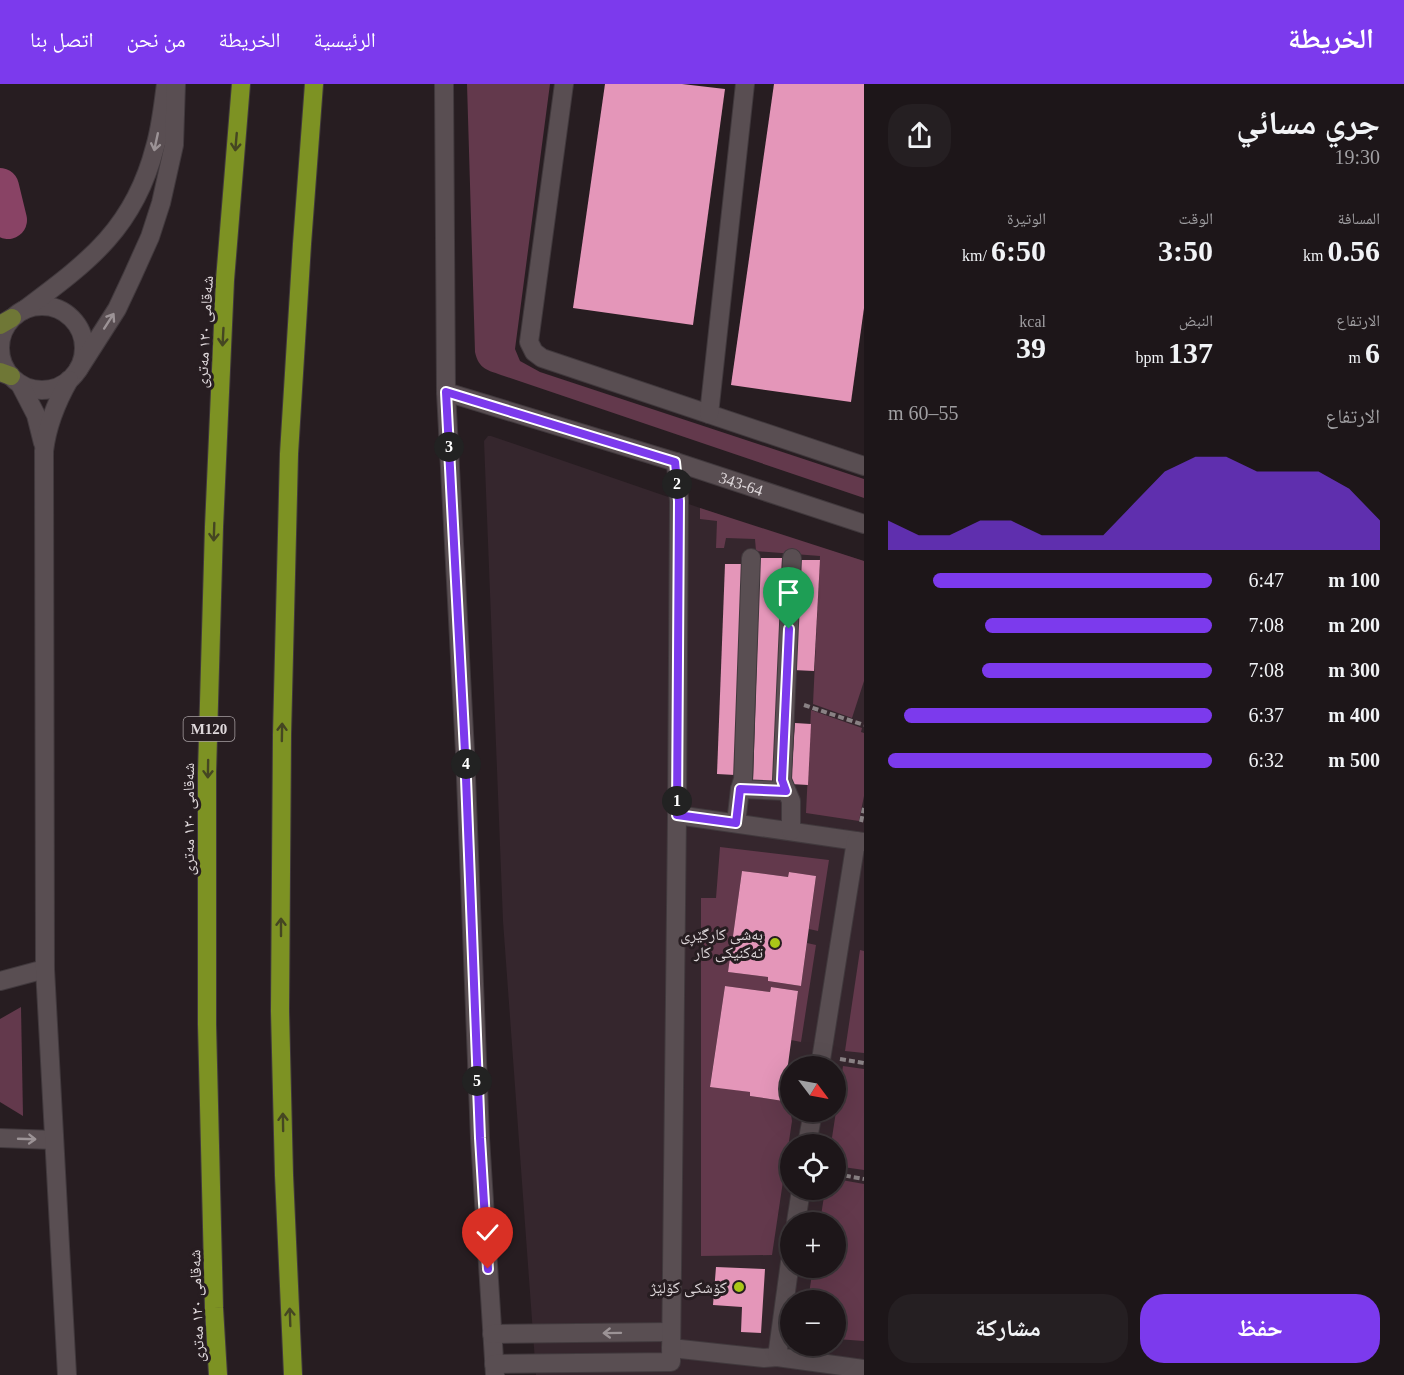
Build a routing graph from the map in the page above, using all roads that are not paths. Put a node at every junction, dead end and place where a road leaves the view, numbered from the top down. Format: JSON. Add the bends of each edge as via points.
{"nodes":[{"id":1,"x":166,"y":84,"type":"edge"},
{"id":2,"x":176,"y":84,"type":"edge"},
{"id":3,"x":241,"y":84,"type":"edge"},
{"id":4,"x":314,"y":84,"type":"edge"},
{"id":5,"x":444,"y":84,"type":"edge"},
{"id":6,"x":564,"y":84,"type":"edge"},
{"id":7,"x":745,"y":84,"type":"edge"},
{"id":8,"x":12,"y":318,"type":"edge"},
{"id":9,"x":73,"y":375,"type":"junction"},
{"id":10,"x":10,"y":377,"type":"edge"},
{"id":11,"x":446,"y":392,"type":"junction"},
{"id":12,"x":710,"y":414,"type":"junction"},
{"id":13,"x":44,"y":451,"type":"junction"},
{"id":14,"x":675,"y":462,"type":"junction"},
{"id":15,"x":864,"y":466,"type":"edge"},
{"id":16,"x":864,"y":524,"type":"edge"},
{"id":17,"x":751,"y":558,"type":"dead end"},
{"id":18,"x":792,"y":558,"type":"dead end"},
{"id":19,"x":740,"y":789,"type":"junction"},
{"id":20,"x":786,"y":791,"type":"junction"},
{"id":21,"x":677,"y":815,"type":"junction"},
{"id":22,"x":736,"y":823,"type":"junction"},
{"id":23,"x":791,"y":831,"type":"junction"},
{"id":24,"x":860,"y":842,"type":"edge"},
{"id":25,"x":45,"y":969,"type":"junction"},
{"id":26,"x":0,"y":981,"type":"edge"},
{"id":27,"x":822,"y":1056,"type":"edge"},
{"id":28,"x":0,"y":1138,"type":"edge"},
{"id":29,"x":54,"y":1140,"type":"junction"},
{"id":30,"x":788,"y":1278,"type":"edge"},
{"id":31,"x":492,"y":1334,"type":"junction"},
{"id":32,"x":671,"y":1347,"type":"junction"},
{"id":33,"x":777,"y":1357,"type":"junction"},
{"id":34,"x":495,"y":1369,"type":"edge"},
{"id":35,"x":864,"y":1369,"type":"edge"},
{"id":36,"x":67,"y":1375,"type":"edge"},
{"id":37,"x":218,"y":1375,"type":"edge"},
{"id":38,"x":292,"y":1375,"type":"edge"}],
"edges":[{"from":1,"to":8,"type":"street","one_way":true,"via":[[156,146],[126,215],[87,261]]},
{"from":9,"to":2,"type":"street","one_way":true,"via":[[117,309],[150,237],[174,144]]},
{"from":3,"to":37,"type":"highway","name":"شەقامی ١٢٠ مەتری","number":"M120","one_way":true,"via":[[225,280],[207,773],[207,1024]]},
{"from":38,"to":4,"type":"highway","one_way":true,"via":[[280,1011],[282,735],[289,454]]},
{"from":5,"to":11,"type":"street"},
{"from":6,"to":12,"type":"street","via":[[529,342],[542,358]]},
{"from":7,"to":12,"type":"street"},
{"from":8,"to":9,"type":"street","via":[[36,306],[50,306],[74,320],[84,344],[83,358]]},
{"from":8,"to":10,"type":"street","via":[[0,347]]},
{"from":9,"to":10,"type":"street","via":[[58,387],[45,390],[32,389]]},
{"from":9,"to":13,"type":"street","via":[[51,417]]},
{"from":10,"to":13,"type":"street","via":[[36,415]]},
{"from":11,"to":14,"type":"street","name":"343-64"},
{"from":11,"to":31,"type":"street"},
{"from":12,"to":15,"type":"street"},
{"from":13,"to":25,"type":"street"},
{"from":14,"to":16,"type":"street","name":"343-64"},
{"from":14,"to":21,"type":"street","via":[[679,501]]},
{"from":17,"to":19,"type":"street"},
{"from":18,"to":20,"type":"street","via":[[782,780]]},
{"from":19,"to":20,"type":"street"},
{"from":19,"to":22,"type":"street"},
{"from":20,"to":23,"type":"street"},
{"from":21,"to":22,"type":"street"},
{"from":21,"to":32,"type":"street"},
{"from":22,"to":23,"type":"street"},
{"from":23,"to":24,"type":"street"},
{"from":24,"to":27,"type":"street"},
{"from":25,"to":26,"type":"street"},
{"from":25,"to":29,"type":"street"},
{"from":28,"to":29,"type":"street","one_way":true},
{"from":29,"to":36,"type":"street"},
{"from":30,"to":33,"type":"street"},
{"from":32,"to":31,"type":"street","one_way":true},
{"from":31,"to":34,"type":"street"},
{"from":32,"to":33,"type":"street"},
{"from":32,"to":34,"type":"street"},
{"from":33,"to":35,"type":"street"}]}
